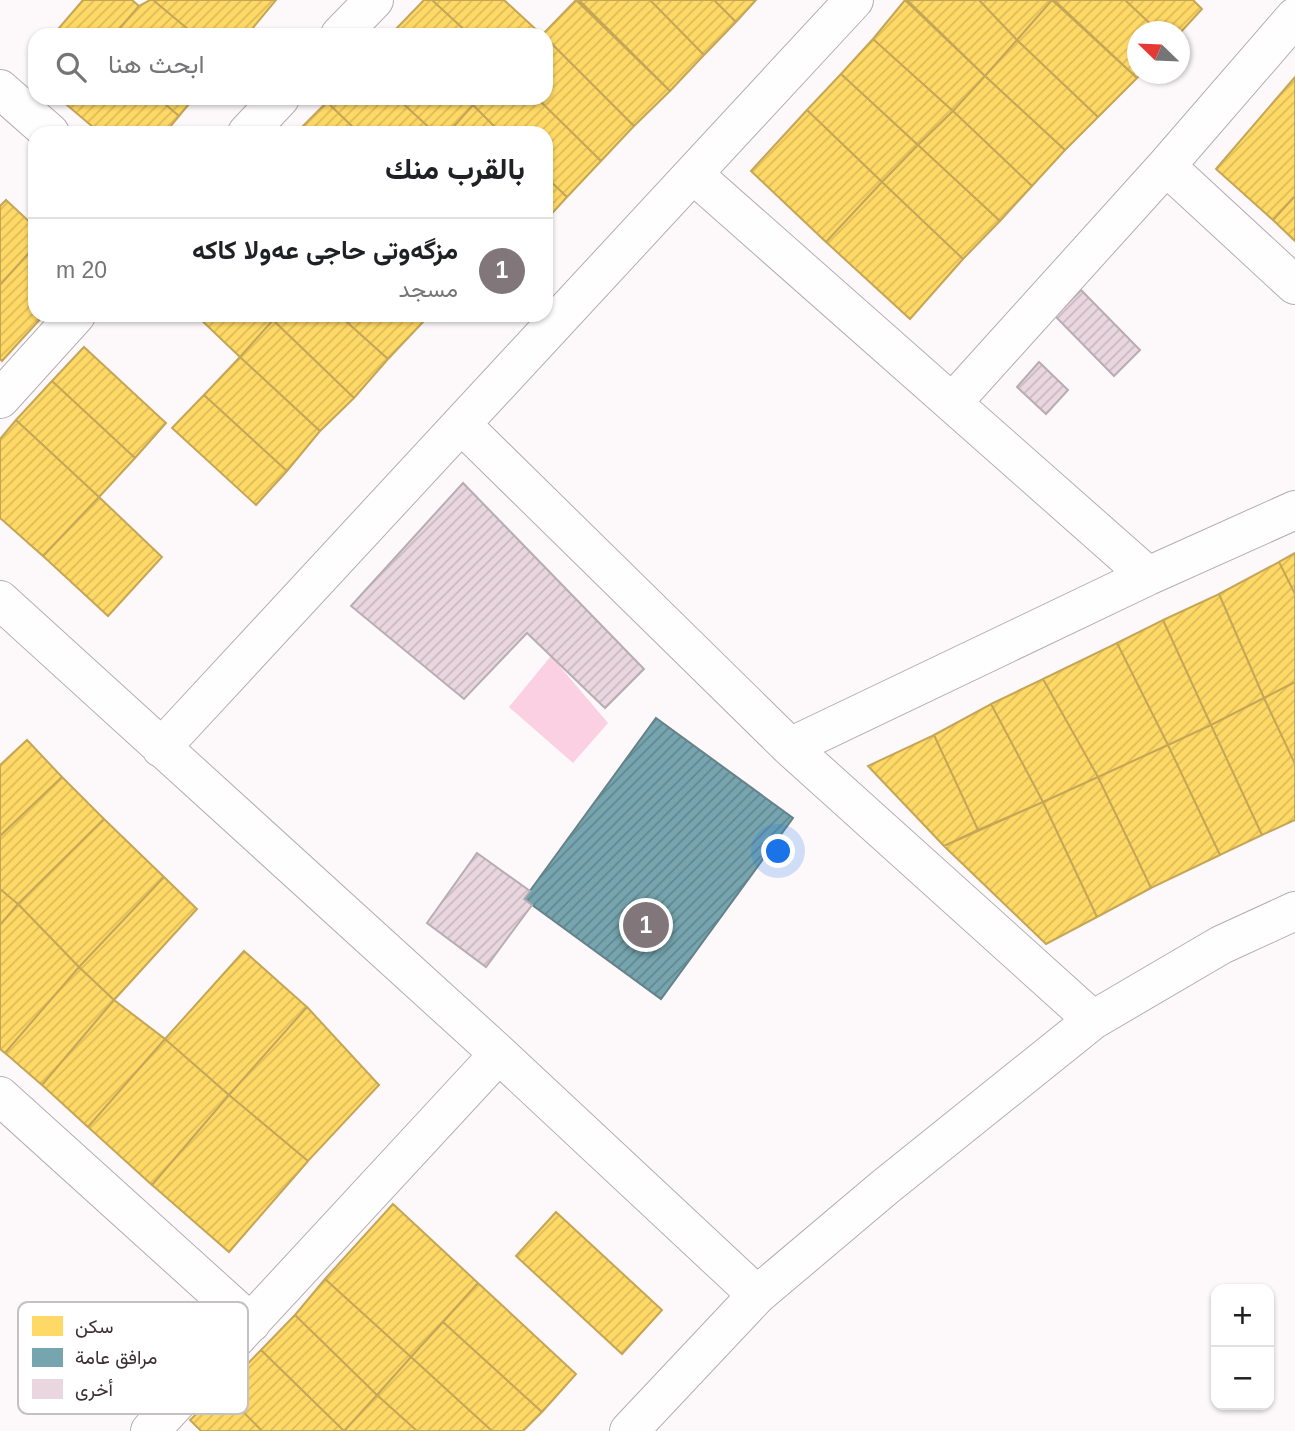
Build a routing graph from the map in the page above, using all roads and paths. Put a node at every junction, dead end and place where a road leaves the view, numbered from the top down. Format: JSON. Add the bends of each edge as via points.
{"nodes":[{"id":1,"x":374,"y":0,"type":"edge"},
{"id":2,"x":854,"y":0,"type":"edge"},
{"id":3,"x":1295,"y":17,"type":"edge"},
{"id":4,"x":347,"y":28,"type":"edge"},
{"id":5,"x":0,"y":89,"type":"edge"},
{"id":6,"x":273,"y":105,"type":"edge"},
{"id":7,"x":42,"y":126,"type":"edge"},
{"id":8,"x":254,"y":126,"type":"edge"},
{"id":9,"x":1166,"y":166,"type":"junction"},
{"id":10,"x":693,"y":174,"type":"junction"},
{"id":11,"x":1295,"y":285,"type":"edge"},
{"id":12,"x":70,"y":322,"type":"edge"},
{"id":13,"x":0,"y":399,"type":"edge"},
{"id":14,"x":952,"y":403,"type":"junction"},
{"id":15,"x":461,"y":424,"type":"junction"},
{"id":16,"x":1295,"y":510,"type":"edge"},
{"id":17,"x":1147,"y":576,"type":"junction"},
{"id":18,"x":0,"y":600,"type":"edge"},
{"id":19,"x":790,"y":747,"type":"junction"},
{"id":20,"x":161,"y":748,"type":"junction"},
{"id":21,"x":1295,"y":911,"type":"edge"},
{"id":22,"x":1093,"y":1020,"type":"junction"},
{"id":23,"x":499,"y":1054,"type":"junction"},
{"id":24,"x":0,"y":1096,"type":"edge"},
{"id":25,"x":757,"y":1295,"type":"junction"},
{"id":26,"x":229,"y":1302,"type":"edge"},
{"id":27,"x":248,"y":1319,"type":"edge"},
{"id":28,"x":251,"y":1322,"type":"junction"},
{"id":29,"x":248,"y":1325,"type":"edge"},
{"id":30,"x":166,"y":1414,"type":"edge"},
{"id":31,"x":150,"y":1431,"type":"edge"},
{"id":32,"x":629,"y":1431,"type":"edge"}],
"edges":[{"from":1,"to":4,"type":"street"},
{"from":2,"to":10,"type":"street"},
{"from":3,"to":9,"type":"street"},
{"from":5,"to":7,"type":"street"},
{"from":6,"to":8,"type":"street"},
{"from":9,"to":11,"type":"street"},
{"from":9,"to":14,"type":"street"},
{"from":10,"to":14,"type":"street"},
{"from":10,"to":15,"type":"street"},
{"from":12,"to":13,"type":"street"},
{"from":14,"to":17,"type":"street"},
{"from":15,"to":19,"type":"street"},
{"from":15,"to":20,"type":"street"},
{"from":16,"to":17,"type":"street"},
{"from":17,"to":19,"type":"street"},
{"from":18,"to":20,"type":"street"},
{"from":19,"to":22,"type":"street"},
{"from":20,"to":23,"type":"street"},
{"from":21,"to":22,"type":"street","via":[[1221,946]]},
{"from":22,"to":25,"type":"street"},
{"from":23,"to":25,"type":"street"},
{"from":23,"to":28,"type":"street"},
{"from":24,"to":26,"type":"street"},
{"from":25,"to":32,"type":"street"},
{"from":27,"to":28,"type":"street"},
{"from":28,"to":29,"type":"street"},
{"from":30,"to":31,"type":"street"}]}
